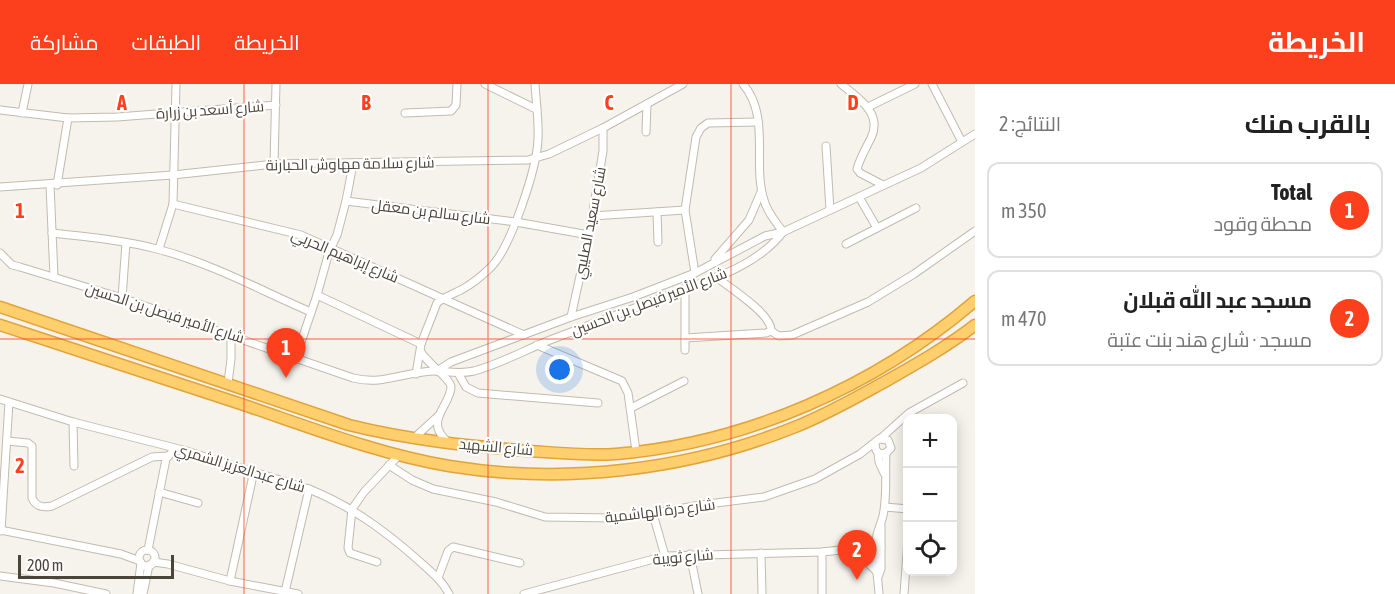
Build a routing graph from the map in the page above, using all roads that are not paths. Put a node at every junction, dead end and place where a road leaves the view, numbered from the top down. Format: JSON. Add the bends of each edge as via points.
{"nodes":[{"id":1,"x":28,"y":84,"type":"edge"},
{"id":2,"x":176,"y":84,"type":"edge"},
{"id":3,"x":276,"y":84,"type":"edge"},
{"id":4,"x":457,"y":84,"type":"edge"},
{"id":5,"x":485,"y":84,"type":"edge"},
{"id":6,"x":535,"y":84,"type":"edge"},
{"id":7,"x":667,"y":84,"type":"edge"},
{"id":8,"x":683,"y":84,"type":"edge"},
{"id":9,"x":743,"y":84,"type":"edge"},
{"id":10,"x":841,"y":84,"type":"edge"},
{"id":11,"x":915,"y":84,"type":"edge"},
{"id":12,"x":932,"y":84,"type":"edge"},
{"id":13,"x":660,"y":96,"type":"junction"},
{"id":14,"x":647,"y":104,"type":"junction"},
{"id":15,"x":276,"y":105,"type":"junction"},
{"id":16,"x":868,"y":107,"type":"junction"},
{"id":17,"x":536,"y":109,"type":"junction"},
{"id":18,"x":0,"y":110,"type":"edge"},
{"id":19,"x":22,"y":113,"type":"junction"},
{"id":20,"x":405,"y":113,"type":"dead end"},
{"id":21,"x":175,"y":114,"type":"junction"},
{"id":22,"x":68,"y":118,"type":"junction"},
{"id":23,"x":758,"y":122,"type":"junction"},
{"id":24,"x":603,"y":128,"type":"junction"},
{"id":25,"x":646,"y":132,"type":"dead end"},
{"id":26,"x":975,"y":134,"type":"edge"},
{"id":27,"x":962,"y":142,"type":"junction"},
{"id":28,"x":826,"y":146,"type":"dead end"},
{"id":29,"x":536,"y":159,"type":"junction"},
{"id":30,"x":274,"y":164,"type":"junction"},
{"id":31,"x":352,"y":164,"type":"junction"},
{"id":32,"x":173,"y":175,"type":"junction"},
{"id":33,"x":53,"y":185,"type":"junction"},
{"id":34,"x":882,"y":185,"type":"junction"},
{"id":35,"x":0,"y":187,"type":"edge"},
{"id":36,"x":762,"y":190,"type":"junction"},
{"id":37,"x":859,"y":197,"type":"junction"},
{"id":38,"x":346,"y":201,"type":"junction"},
{"id":39,"x":174,"y":204,"type":"junction"},
{"id":40,"x":916,"y":208,"type":"dead end"},
{"id":41,"x":685,"y":210,"type":"junction"},
{"id":42,"x":830,"y":210,"type":"junction"},
{"id":43,"x":657,"y":212,"type":"junction"},
{"id":44,"x":592,"y":216,"type":"junction"},
{"id":45,"x":516,"y":222,"type":"junction"},
{"id":46,"x":878,"y":228,"type":"junction"},
{"id":47,"x":975,"y":231,"type":"edge"},
{"id":48,"x":783,"y":232,"type":"junction"},
{"id":49,"x":52,"y":233,"type":"junction"},
{"id":50,"x":589,"y":235,"type":"junction"},
{"id":51,"x":658,"y":242,"type":"dead end"},
{"id":52,"x":126,"y":243,"type":"junction"},
{"id":53,"x":846,"y":244,"type":"dead end"},
{"id":54,"x":330,"y":247,"type":"junction"},
{"id":55,"x":159,"y":249,"type":"junction"},
{"id":56,"x":0,"y":253,"type":"edge"},
{"id":57,"x":711,"y":263,"type":"junction"},
{"id":58,"x":695,"y":273,"type":"junction"},
{"id":59,"x":54,"y":276,"type":"junction"},
{"id":60,"x":716,"y":277,"type":"junction"},
{"id":61,"x":685,"y":288,"type":"junction"},
{"id":62,"x":317,"y":295,"type":"junction"},
{"id":63,"x":122,"y":298,"type":"junction"},
{"id":64,"x":443,"y":298,"type":"junction"},
{"id":65,"x":975,"y":301,"type":"edge"},
{"id":66,"x":0,"y":307,"type":"edge"},
{"id":67,"x":311,"y":312,"type":"junction"},
{"id":68,"x":571,"y":317,"type":"junction"},
{"id":69,"x":0,"y":325,"type":"edge"},
{"id":70,"x":975,"y":325,"type":"edge"},
{"id":71,"x":771,"y":331,"type":"junction"},
{"id":72,"x":231,"y":335,"type":"junction"},
{"id":73,"x":524,"y":336,"type":"junction"},
{"id":74,"x":685,"y":338,"type":"junction"},
{"id":75,"x":421,"y":344,"type":"junction"},
{"id":76,"x":537,"y":345,"type":"junction"},
{"id":77,"x":685,"y":350,"type":"dead end"},
{"id":78,"x":421,"y":352,"type":"junction"},
{"id":79,"x":296,"y":357,"type":"junction"},
{"id":80,"x":437,"y":371,"type":"junction"},
{"id":81,"x":459,"y":373,"type":"junction"},
{"id":82,"x":416,"y":374,"type":"junction"},
{"id":83,"x":684,"y":381,"type":"dead end"},
{"id":84,"x":228,"y":383,"type":"junction"},
{"id":85,"x":963,"y":383,"type":"dead end"},
{"id":86,"x":0,"y":399,"type":"edge"},
{"id":87,"x":9,"y":402,"type":"junction"},
{"id":88,"x":598,"y":402,"type":"dead end"},
{"id":89,"x":631,"y":408,"type":"junction"},
{"id":90,"x":440,"y":414,"type":"junction"},
{"id":91,"x":74,"y":422,"type":"junction"},
{"id":92,"x":899,"y":422,"type":"junction"},
{"id":93,"x":413,"y":439,"type":"junction"},
{"id":94,"x":7,"y":441,"type":"junction"},
{"id":95,"x":449,"y":443,"type":"junction"},
{"id":96,"x":891,"y":446,"type":"junction"},
{"id":97,"x":877,"y":447,"type":"junction"},
{"id":98,"x":183,"y":450,"type":"junction"},
{"id":99,"x":636,"y":451,"type":"junction"},
{"id":100,"x":886,"y":453,"type":"junction"},
{"id":101,"x":399,"y":455,"type":"junction"},
{"id":102,"x":168,"y":456,"type":"junction"},
{"id":103,"x":389,"y":465,"type":"junction"},
{"id":104,"x":74,"y":466,"type":"dead end"},
{"id":105,"x":254,"y":471,"type":"junction"},
{"id":106,"x":885,"y":475,"type":"junction"},
{"id":107,"x":309,"y":489,"type":"junction"},
{"id":108,"x":159,"y":492,"type":"junction"},
{"id":109,"x":198,"y":502,"type":"dead end"},
{"id":110,"x":885,"y":507,"type":"junction"},
{"id":111,"x":352,"y":509,"type":"junction"},
{"id":112,"x":903,"y":509,"type":"edge"},
{"id":113,"x":653,"y":514,"type":"junction"},
{"id":114,"x":1,"y":530,"type":"edge"},
{"id":115,"x":847,"y":549,"type":"junction"},
{"id":116,"x":878,"y":550,"type":"junction"},
{"id":117,"x":822,"y":552,"type":"junction"},
{"id":118,"x":857,"y":552,"type":"junction"},
{"id":119,"x":690,"y":554,"type":"junction"},
{"id":120,"x":761,"y":554,"type":"junction"},
{"id":121,"x":665,"y":556,"type":"junction"},
{"id":122,"x":146,"y":558,"type":"junction"},
{"id":123,"x":377,"y":562,"type":"dead end"},
{"id":124,"x":520,"y":563,"type":"dead end"},
{"id":125,"x":877,"y":573,"type":"junction"},
{"id":126,"x":905,"y":576,"type":"edge"},
{"id":127,"x":0,"y":577,"type":"edge"},
{"id":128,"x":438,"y":578,"type":"junction"},
{"id":129,"x":230,"y":581,"type":"junction"},
{"id":130,"x":89,"y":591,"type":"edge"},
{"id":131,"x":285,"y":592,"type":"junction"},
{"id":132,"x":106,"y":594,"type":"edge"},
{"id":133,"x":137,"y":594,"type":"edge"},
{"id":134,"x":143,"y":594,"type":"edge"},
{"id":135,"x":298,"y":594,"type":"edge"},
{"id":136,"x":448,"y":594,"type":"edge"},
{"id":137,"x":524,"y":594,"type":"edge"},
{"id":138,"x":698,"y":594,"type":"edge"},
{"id":139,"x":762,"y":594,"type":"edge"},
{"id":140,"x":822,"y":594,"type":"edge"},
{"id":141,"x":879,"y":594,"type":"edge"},
{"id":142,"x":904,"y":594,"type":"edge"}],
"edges":[{"from":1,"to":19,"type":"street"},
{"from":2,"to":21,"type":"street"},
{"from":3,"to":15,"type":"street"},
{"from":4,"to":20,"type":"street","via":[[456,105],[451,111]]},
{"from":5,"to":17,"type":"street"},
{"from":6,"to":17,"type":"street"},
{"from":7,"to":13,"type":"street"},
{"from":8,"to":13,"type":"street","name":"شارع سلامة مهاوش الحبارنة"},
{"from":9,"to":23,"type":"street","via":[[755,103]]},
{"from":10,"to":16,"type":"street"},
{"from":11,"to":16,"type":"street"},
{"from":12,"to":27,"type":"street"},
{"from":13,"to":14,"type":"street","name":"شارع سلامة مهاوش الحبارنة"},
{"from":14,"to":24,"type":"street","name":"شارع سلامة مهاوش الحبارنة"},
{"from":14,"to":25,"type":"street"},
{"from":15,"to":21,"type":"street","name":"شارع أسعد بن زرارة"},
{"from":15,"to":30,"type":"street"},
{"from":16,"to":34,"type":"street","via":[[874,116],[874,133],[857,169]]},
{"from":17,"to":29,"type":"street"},
{"from":18,"to":19,"type":"street","name":"شارع أسعد بن زرارة"},
{"from":19,"to":22,"type":"street","name":"شارع أسعد بن زرارة"},
{"from":21,"to":22,"type":"street","name":"شارع أسعد بن زرارة"},
{"from":21,"to":32,"type":"street"},
{"from":22,"to":33,"type":"street"},
{"from":23,"to":36,"type":"street"},
{"from":23,"to":41,"type":"street","via":[[708,123],[701,128],[696,137]]},
{"from":24,"to":29,"type":"street","name":"شارع سلامة مهاوش الحبارنة"},
{"from":24,"to":44,"type":"street","name":"شارع سعيد الصليبي"},
{"from":26,"to":27,"type":"street","name":"شارع الأمير فيصل بن الحسين"},
{"from":27,"to":34,"type":"street","name":"شارع الأمير فيصل بن الحسين","via":[[921,168]]},
{"from":28,"to":42,"type":"street"},
{"from":29,"to":31,"type":"street","name":"شارع سلامة مهاوش الحبارنة"},
{"from":29,"to":45,"type":"street"},
{"from":30,"to":31,"type":"street","name":"شارع سلامة مهاوش الحبارنة"},
{"from":30,"to":32,"type":"street","name":"شارع سلامة مهاوش الحبارنة"},
{"from":31,"to":38,"type":"street"},
{"from":32,"to":33,"type":"street","name":"شارع سلامة مهاوش الحبارنة"},
{"from":32,"to":39,"type":"street"},
{"from":33,"to":35,"type":"street","name":"شارع سلامة مهاوش الحبارنة"},
{"from":33,"to":49,"type":"street"},
{"from":34,"to":37,"type":"street","name":"شارع الأمير فيصل بن الحسين"},
{"from":36,"to":48,"type":"street","via":[[766,207]]},
{"from":36,"to":57,"type":"street","via":[[749,220]]},
{"from":37,"to":42,"type":"street","name":"شارع الأمير فيصل بن الحسين"},
{"from":37,"to":46,"type":"street"},
{"from":38,"to":45,"type":"street","name":"شارع سالم بن معقل"},
{"from":38,"to":54,"type":"street"},
{"from":39,"to":54,"type":"street","name":"شارع إبراهيم الحربي","via":[[302,235]]},
{"from":39,"to":55,"type":"street"},
{"from":40,"to":46,"type":"street"},
{"from":41,"to":43,"type":"street"},
{"from":41,"to":58,"type":"street"},
{"from":42,"to":48,"type":"street","name":"شارع الأمير فيصل بن الحسين"},
{"from":43,"to":44,"type":"street"},
{"from":43,"to":51,"type":"street"},
{"from":44,"to":50,"type":"street","name":"شارع سعيد الصليبي"},
{"from":45,"to":50,"type":"street","name":"شارع سالم بن معقل"},
{"from":45,"to":64,"type":"street","via":[[494,264],[469,285]]},
{"from":46,"to":53,"type":"street"},
{"from":47,"to":71,"type":"street","via":[[868,302],[792,335],[779,336]]},
{"from":48,"to":57,"type":"street","name":"شارع الأمير فيصل بن الحسين","via":[[765,236]]},
{"from":48,"to":60,"type":"street","name":"شارع الأمير فيصل بن الحسين","via":[[749,261]]},
{"from":49,"to":52,"type":"street"},
{"from":49,"to":59,"type":"street"},
{"from":50,"to":68,"type":"street","name":"شارع سعيد الصليبي"},
{"from":52,"to":55,"type":"street"},
{"from":52,"to":63,"type":"street"},
{"from":54,"to":62,"type":"street"},
{"from":54,"to":64,"type":"street","name":"شارع إبراهيم الحربي"},
{"from":55,"to":67,"type":"street","via":[[211,267]]},
{"from":56,"to":59,"type":"street","name":"شارع الأمير فيصل بن الحسين","via":[[12,265]]},
{"from":57,"to":58,"type":"street","name":"شارع الأمير فيصل بن الحسين"},
{"from":58,"to":68,"type":"street","name":"شارع الأمير فيصل بن الحسين"},
{"from":59,"to":63,"type":"street","name":"شارع الأمير فيصل بن الحسين"},
{"from":60,"to":61,"type":"street","name":"شارع الأمير فيصل بن الحسين"},
{"from":60,"to":71,"type":"street","via":[[766,317]]},
{"from":61,"to":74,"type":"street"},
{"from":61,"to":76,"type":"street","name":"شارع الأمير فيصل بن الحسين"},
{"from":62,"to":67,"type":"street"},
{"from":62,"to":75,"type":"street"},
{"from":63,"to":72,"type":"street","name":"شارع الأمير فيصل بن الحسين"},
{"from":64,"to":73,"type":"street","name":"شارع إبراهيم الحربي"},
{"from":64,"to":75,"type":"street"},
{"from":65,"to":99,"type":"highway","name":"شارع الشهيد","via":[[939,332],[828,396],[744,428]]},
{"from":66,"to":84,"type":"highway","name":"شارع الشهيد"},
{"from":67,"to":79,"type":"street"},
{"from":68,"to":73,"type":"street","name":"شارع الأمير فيصل بن الحسين"},
{"from":69,"to":101,"type":"highway","name":"شارع الشهيد"},
{"from":70,"to":101,"type":"highway","name":"شارع الشهيد","via":[[836,409],[763,438],[687,459],[640,468],[541,473],[466,468]]},
{"from":71,"to":74,"type":"street"},
{"from":72,"to":79,"type":"street","name":"شارع الأمير فيصل بن الحسين"},
{"from":72,"to":84,"type":"street"},
{"from":73,"to":80,"type":"street","name":"شارع الأمير فيصل بن الحسين","via":[[451,362]]},
{"from":74,"to":77,"type":"street"},
{"from":75,"to":78,"type":"street"},
{"from":76,"to":81,"type":"street","name":"شارع الأمير فيصل بن الحسين","via":[[481,369]]},
{"from":76,"to":89,"type":"street","via":[[620,379],[627,388]]},
{"from":78,"to":80,"type":"street"},
{"from":78,"to":82,"type":"street"},
{"from":79,"to":82,"type":"street","name":"شارع الأمير فيصل بن الحسين","via":[[361,380]]},
{"from":80,"to":81,"type":"street","name":"شارع الأمير فيصل بن الحسين"},
{"from":80,"to":82,"type":"street","name":"شارع الأمير فيصل بن الحسين"},
{"from":80,"to":90,"type":"street","via":[[451,387]]},
{"from":81,"to":88,"type":"street","via":[[466,387],[478,393]]},
{"from":83,"to":89,"type":"street"},
{"from":84,"to":93,"type":"highway","name":"شارع الشهيد","via":[[350,425]]},
{"from":85,"to":92,"type":"street","name":"شارع درة الهاشمية"},
{"from":86,"to":87,"type":"street","name":"شارع عبدالعزيز الشمري"},
{"from":87,"to":91,"type":"street","name":"شارع عبدالعزيز الشمري"},
{"from":87,"to":94,"type":"street"},
{"from":89,"to":99,"type":"street"},
{"from":90,"to":93,"type":"street"},
{"from":90,"to":95,"type":"street","via":[[440,433]]},
{"from":91,"to":98,"type":"street","name":"شارع عبدالعزيز الشمري"},
{"from":91,"to":104,"type":"street"},
{"from":92,"to":96,"type":"street"},
{"from":92,"to":97,"type":"street","name":"شارع درة الهاشمية"},
{"from":93,"to":95,"type":"highway","name":"شارع الشهيد"},
{"from":94,"to":102,"type":"street","via":[[32,446],[32,498],[44,507],[152,457]]},
{"from":94,"to":114,"type":"street"},
{"from":95,"to":99,"type":"highway","name":"شارع الشهيد","via":[[577,455]]},
{"from":96,"to":97,"type":"street","via":[[886,439]]},
{"from":96,"to":100,"type":"street"},
{"from":97,"to":100,"type":"street"},
{"from":97,"to":106,"type":"street"},
{"from":97,"to":113,"type":"street","name":"شارع درة الهاشمية","via":[[807,483],[764,497]]},
{"from":98,"to":102,"type":"street"},
{"from":98,"to":105,"type":"street","name":"شارع عبدالعزيز الشمري"},
{"from":100,"to":106,"type":"street"},
{"from":101,"to":103,"type":"street"},
{"from":102,"to":108,"type":"street"},
{"from":103,"to":111,"type":"street"},
{"from":103,"to":113,"type":"street","name":"شارع درة الهاشمية","via":[[433,489],[545,517]]},
{"from":105,"to":107,"type":"street","name":"شارع عبدالعزيز الشمري"},
{"from":105,"to":129,"type":"street"},
{"from":106,"to":110,"type":"street"},
{"from":107,"to":111,"type":"street","name":"شارع عبدالعزيز الشمري"},
{"from":107,"to":131,"type":"street"},
{"from":108,"to":109,"type":"street"},
{"from":108,"to":122,"type":"street"},
{"from":110,"to":112,"type":"street"},
{"from":110,"to":116,"type":"street","via":[[877,534]]},
{"from":111,"to":123,"type":"street","via":[[350,553]]},
{"from":111,"to":128,"type":"street","name":"شارع عبدالعزيز الشمري","via":[[388,534]]},
{"from":113,"to":121,"type":"street"},
{"from":114,"to":122,"type":"street"},
{"from":115,"to":116,"type":"street","name":"شارع ثويبة"},
{"from":115,"to":117,"type":"street","name":"شارع ثويبة"},
{"from":115,"to":118,"type":"street","name":"شارع ثويبة"},
{"from":116,"to":118,"type":"street","name":"شارع ثويبة"},
{"from":116,"to":125,"type":"street"},
{"from":117,"to":120,"type":"street","name":"شارع ثويبة"},
{"from":117,"to":140,"type":"street"},
{"from":118,"to":125,"type":"street"},
{"from":119,"to":120,"type":"street","name":"شارع ثويبة"},
{"from":119,"to":121,"type":"street","name":"شارع ثويبة"},
{"from":119,"to":138,"type":"street"},
{"from":120,"to":139,"type":"street"},
{"from":121,"to":137,"type":"street","name":"شارع ثويبة"},
{"from":122,"to":129,"type":"street"},
{"from":122,"to":133,"type":"street"},
{"from":122,"to":134,"type":"street"},
{"from":124,"to":128,"type":"street","via":[[453,547]]},
{"from":125,"to":141,"type":"street"},
{"from":126,"to":142,"type":"street"},
{"from":127,"to":130,"type":"street"},
{"from":128,"to":136,"type":"street","name":"شارع عبدالعزيز الشمري"},
{"from":129,"to":131,"type":"street"},
{"from":130,"to":132,"type":"street"},
{"from":131,"to":135,"type":"street"}]}
